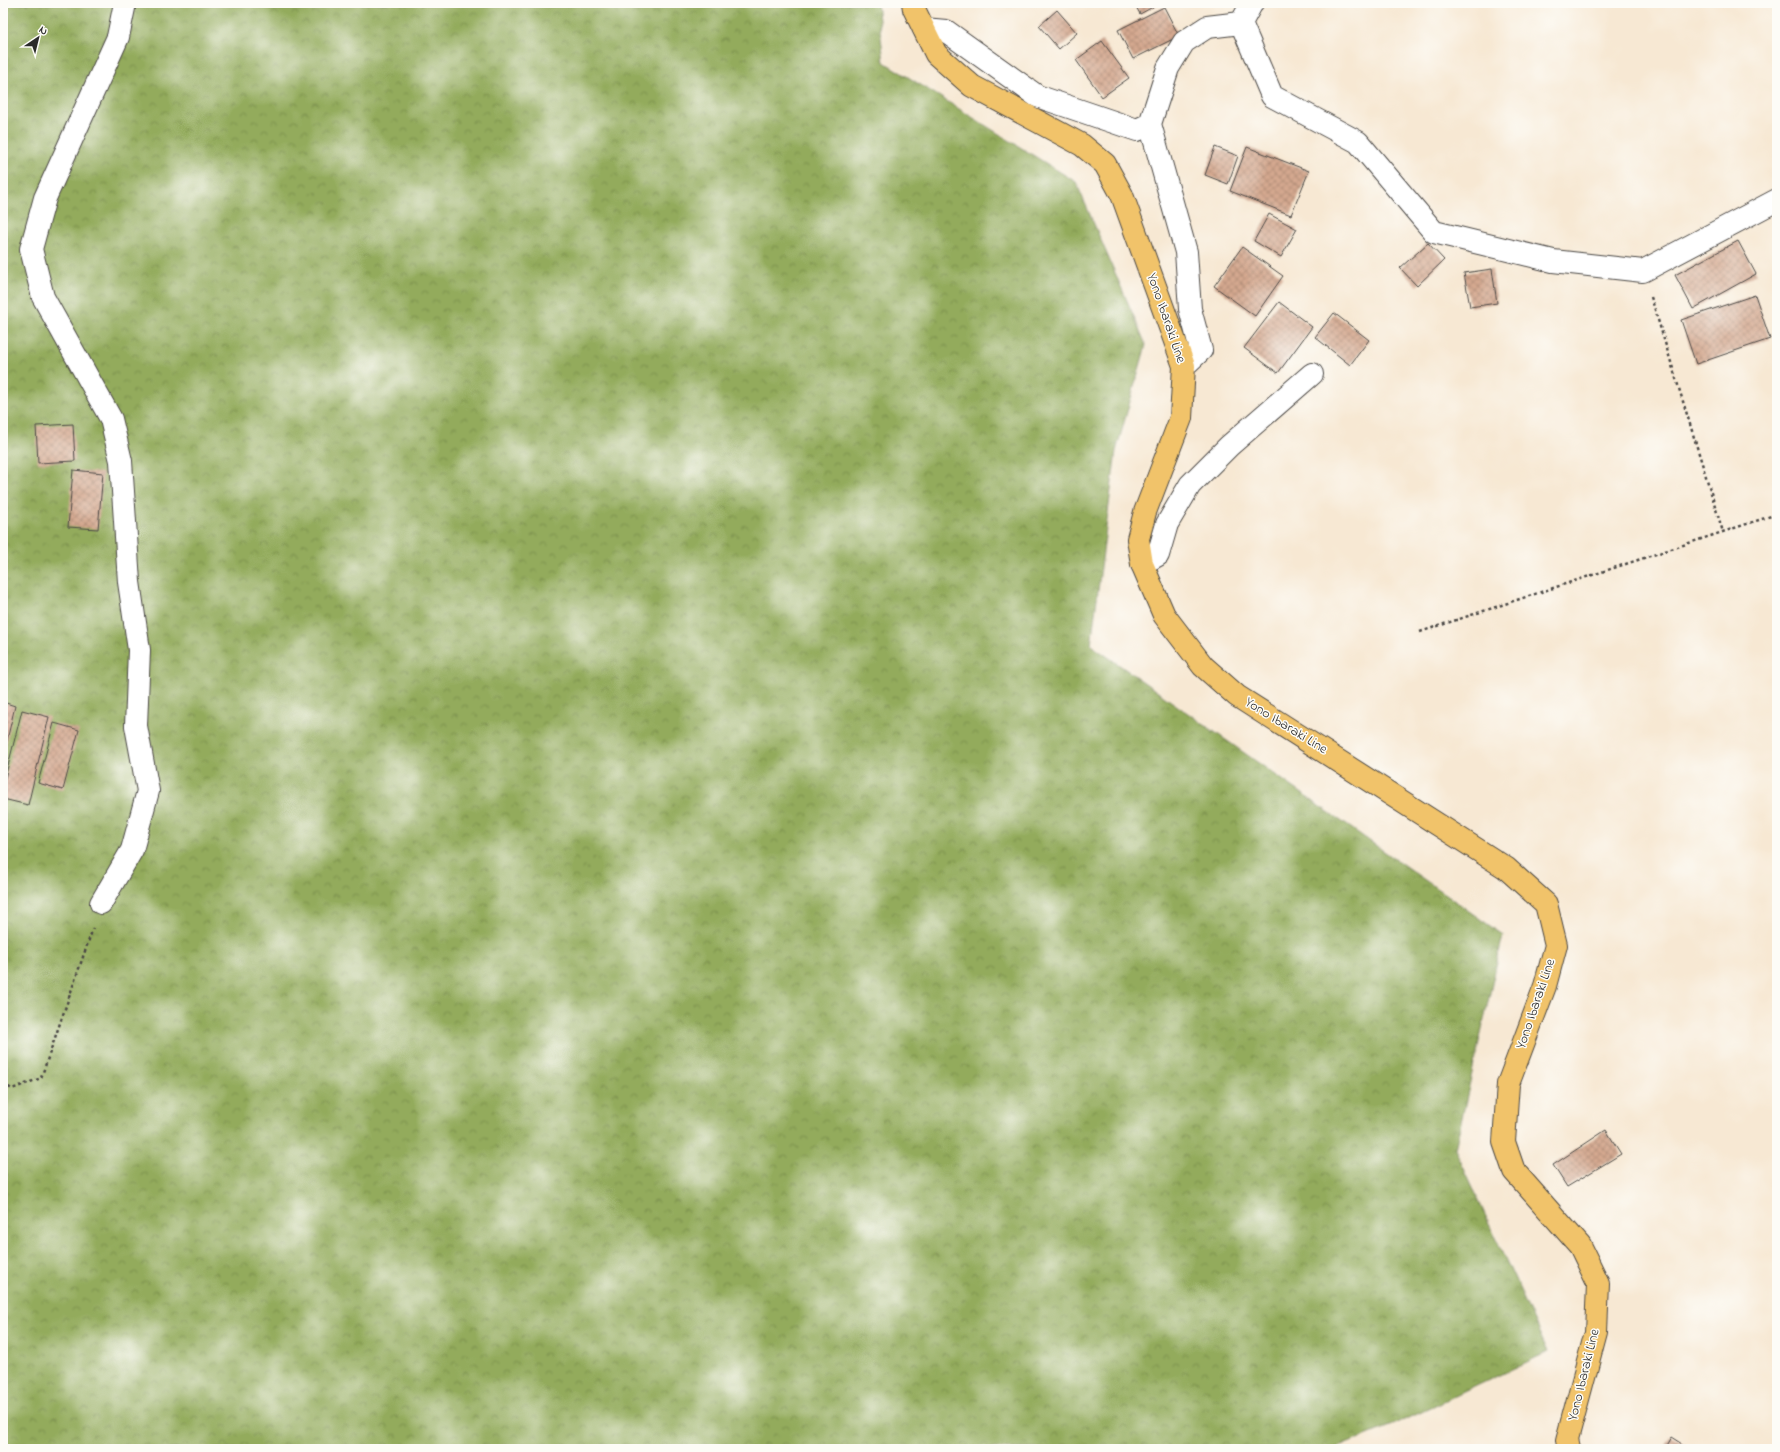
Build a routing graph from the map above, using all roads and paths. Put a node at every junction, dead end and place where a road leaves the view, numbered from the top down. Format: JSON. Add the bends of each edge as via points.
{"nodes":[{"id":1,"x":125,"y":3,"type":"edge"},
{"id":2,"x":913,"y":3,"type":"edge"},
{"id":3,"x":1252,"y":3,"type":"edge"},
{"id":4,"x":1241,"y":23,"type":"junction"},
{"id":5,"x":924,"y":29,"type":"junction"},
{"id":6,"x":1150,"y":124,"type":"junction"},
{"id":7,"x":1777,"y":200,"type":"edge"},
{"id":8,"x":1643,"y":271,"type":"junction"},
{"id":9,"x":1184,"y":366,"type":"junction"},
{"id":10,"x":1312,"y":374,"type":"dead end"},
{"id":11,"x":1777,"y":514,"type":"edge"},
{"id":12,"x":1723,"y":532,"type":"junction"},
{"id":13,"x":1142,"y":564,"type":"junction"},
{"id":14,"x":1420,"y":632,"type":"dead end"},
{"id":15,"x":101,"y":903,"type":"joint"},
{"id":16,"x":3,"y":1084,"type":"edge"},
{"id":17,"x":1569,"y":1449,"type":"edge"}],
"edges":[{"from":1,"to":15,"type":"street","via":[[118,37],[45,198],[31,249],[43,297],[111,419],[121,461],[129,582],[139,650],[136,726],[148,791],[132,850]]},
{"from":2,"to":5,"type":"main road","name":"Yono Ibaraki Line"},
{"from":3,"to":4,"type":"street"},
{"from":4,"to":6,"type":"street","via":[[1207,27],[1184,42],[1168,68]]},
{"from":4,"to":8,"type":"street","via":[[1272,96],[1358,142],[1434,232],[1553,261]]},
{"from":5,"to":6,"type":"street","via":[[946,31],[1037,96],[1137,130]]},
{"from":5,"to":9,"type":"main road","name":"Yono Ibaraki Line","via":[[936,54],[972,86],[1082,145],[1105,164],[1122,196]]},
{"from":6,"to":9,"type":"street","via":[[1186,252],[1190,310],[1201,350]]},
{"from":7,"to":8,"type":"street"},
{"from":8,"to":12,"type":"path"},
{"from":9,"to":13,"type":"main road","name":"Yono Ibaraki Line","via":[[1181,418],[1145,512],[1138,539]]},
{"from":10,"to":13,"type":"street","via":[[1229,446],[1190,485],[1167,524],[1158,555]]},
{"from":11,"to":12,"type":"path"},
{"from":12,"to":14,"type":"path"},
{"from":13,"to":17,"type":"main road","name":"Yono Ibaraki Line","via":[[1164,615],[1203,666],[1237,696],[1506,868],[1546,904],[1556,945],[1545,986],[1508,1084],[1504,1142],[1514,1171],[1580,1246],[1598,1283],[1596,1332],[1567,1440]]},
{"from":15,"to":16,"type":"path","via":[[41,1078],[12,1089]]}]}
